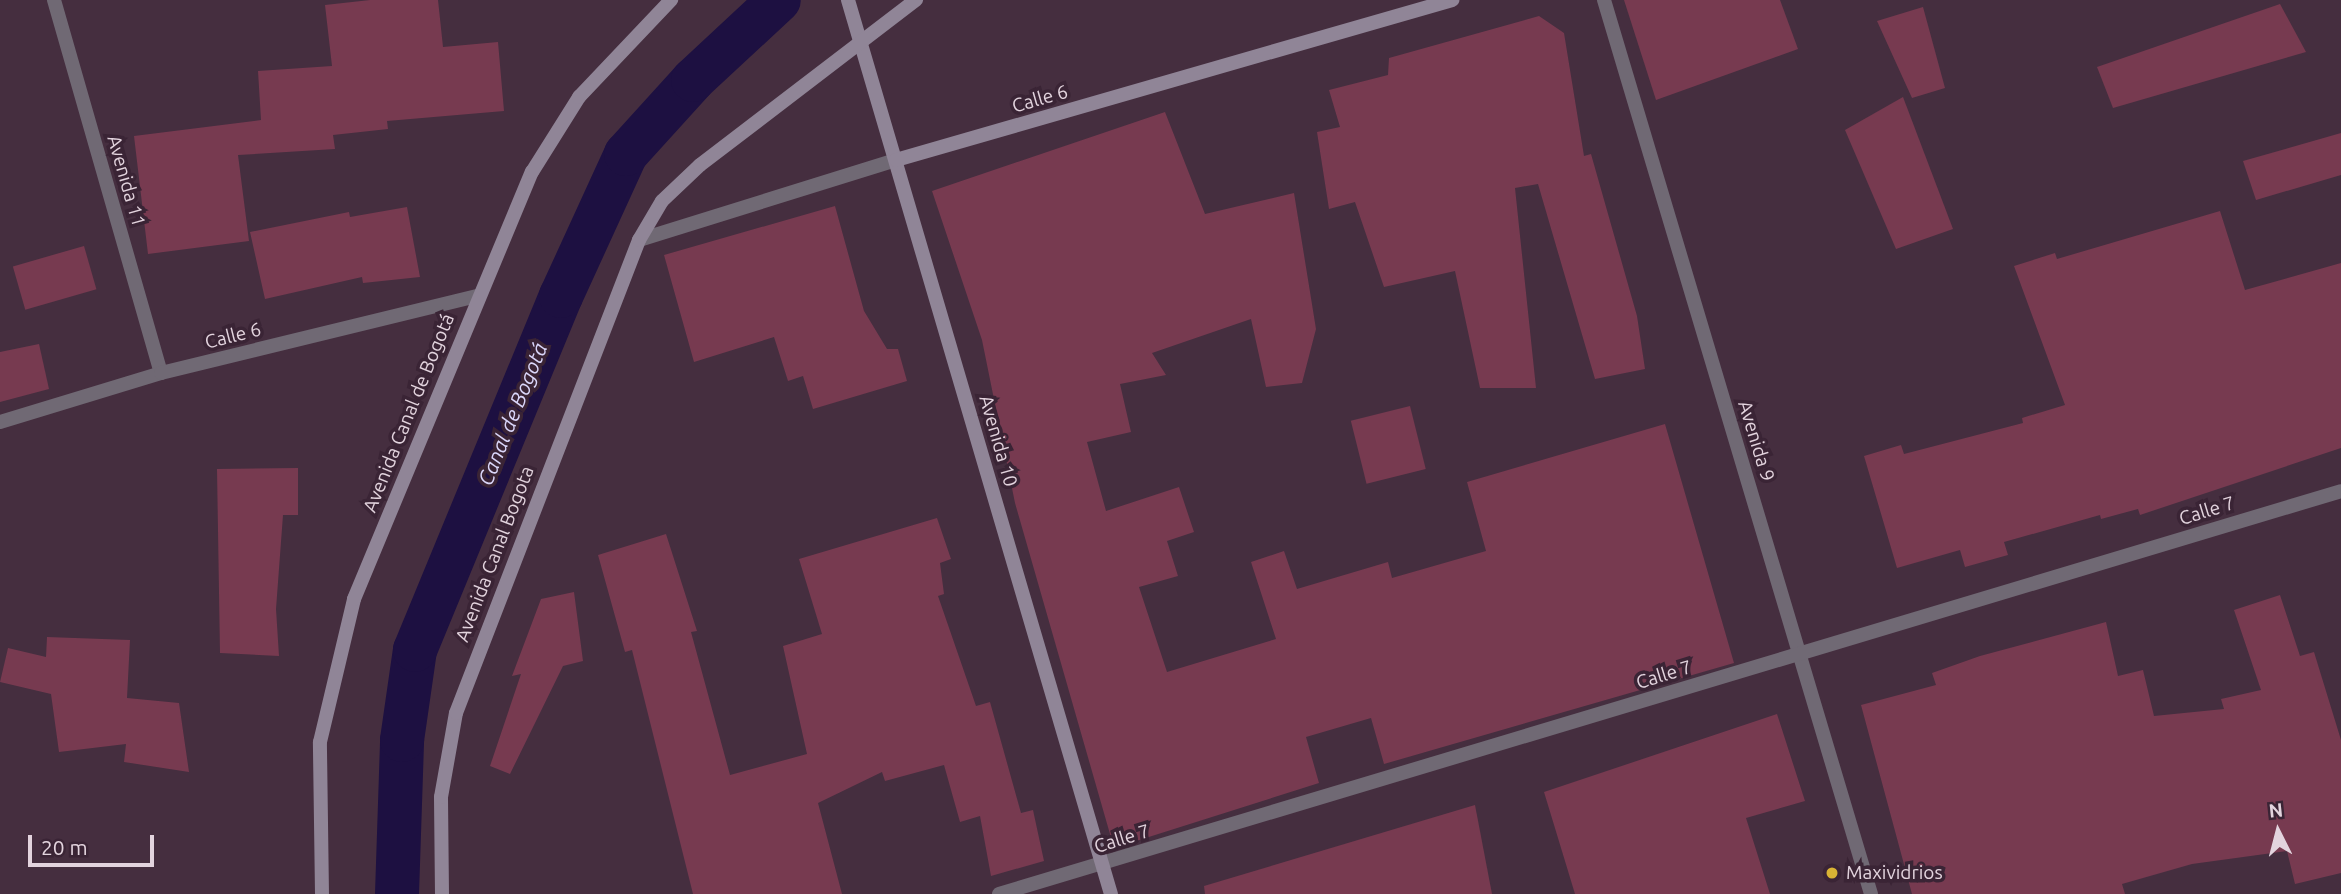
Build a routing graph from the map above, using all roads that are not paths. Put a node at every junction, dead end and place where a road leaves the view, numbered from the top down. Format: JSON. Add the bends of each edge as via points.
{"nodes":[{"id":1,"x":54,"y":0,"type":"edge"},
{"id":2,"x":671,"y":0,"type":"edge"},
{"id":3,"x":848,"y":0,"type":"edge"},
{"id":4,"x":916,"y":0,"type":"edge"},
{"id":5,"x":1452,"y":0,"type":"edge"},
{"id":6,"x":1604,"y":0,"type":"edge"},
{"id":7,"x":859,"y":45,"type":"junction"},
{"id":8,"x":896,"y":160,"type":"junction"},
{"id":9,"x":639,"y":240,"type":"junction"},
{"id":10,"x":478,"y":296,"type":"junction"},
{"id":11,"x":161,"y":373,"type":"junction"},
{"id":12,"x":0,"y":422,"type":"edge"},
{"id":13,"x":2341,"y":491,"type":"edge"},
{"id":14,"x":1800,"y":654,"type":"junction"},
{"id":15,"x":1102,"y":864,"type":"junction"},
{"id":16,"x":322,"y":894,"type":"edge"},
{"id":17,"x":442,"y":894,"type":"edge"},
{"id":18,"x":999,"y":894,"type":"edge"},
{"id":19,"x":1111,"y":894,"type":"edge"},
{"id":20,"x":1871,"y":894,"type":"edge"}],
"edges":[{"from":1,"to":11,"type":"street","name":"Avenida 11"},
{"from":2,"to":10,"type":"main road","name":"Avenida Canal de Bogotá","via":[[603,69],[554,133],[516,206]]},
{"from":3,"to":7,"type":"main road","name":"Avenida 10"},
{"from":4,"to":7,"type":"main road"},
{"from":5,"to":8,"type":"main road","name":"Calle 6"},
{"from":6,"to":14,"type":"street","name":"Avenida 9"},
{"from":7,"to":8,"type":"main road","name":"Avenida 10"},
{"from":7,"to":9,"type":"main road","via":[[699,165],[662,201]]},
{"from":8,"to":9,"type":"street","name":"Calle 6"},
{"from":8,"to":15,"type":"main road","name":"Avenida 10"},
{"from":9,"to":17,"type":"main road","name":"Avenida Canal Bogota","via":[[456,713],[441,797]]},
{"from":10,"to":11,"type":"street","name":"Calle 6"},
{"from":10,"to":16,"type":"main road","name":"Avenida Canal de Bogotá","via":[[342,638],[320,742]]},
{"from":11,"to":12,"type":"street","name":"Calle 6"},
{"from":13,"to":14,"type":"street","name":"Calle 7"},
{"from":14,"to":15,"type":"street","name":"Calle 7"},
{"from":14,"to":20,"type":"street","name":"Avenida 9"},
{"from":15,"to":18,"type":"street","name":"Calle 7"},
{"from":15,"to":19,"type":"main road","name":"Avenida 10"}]}
